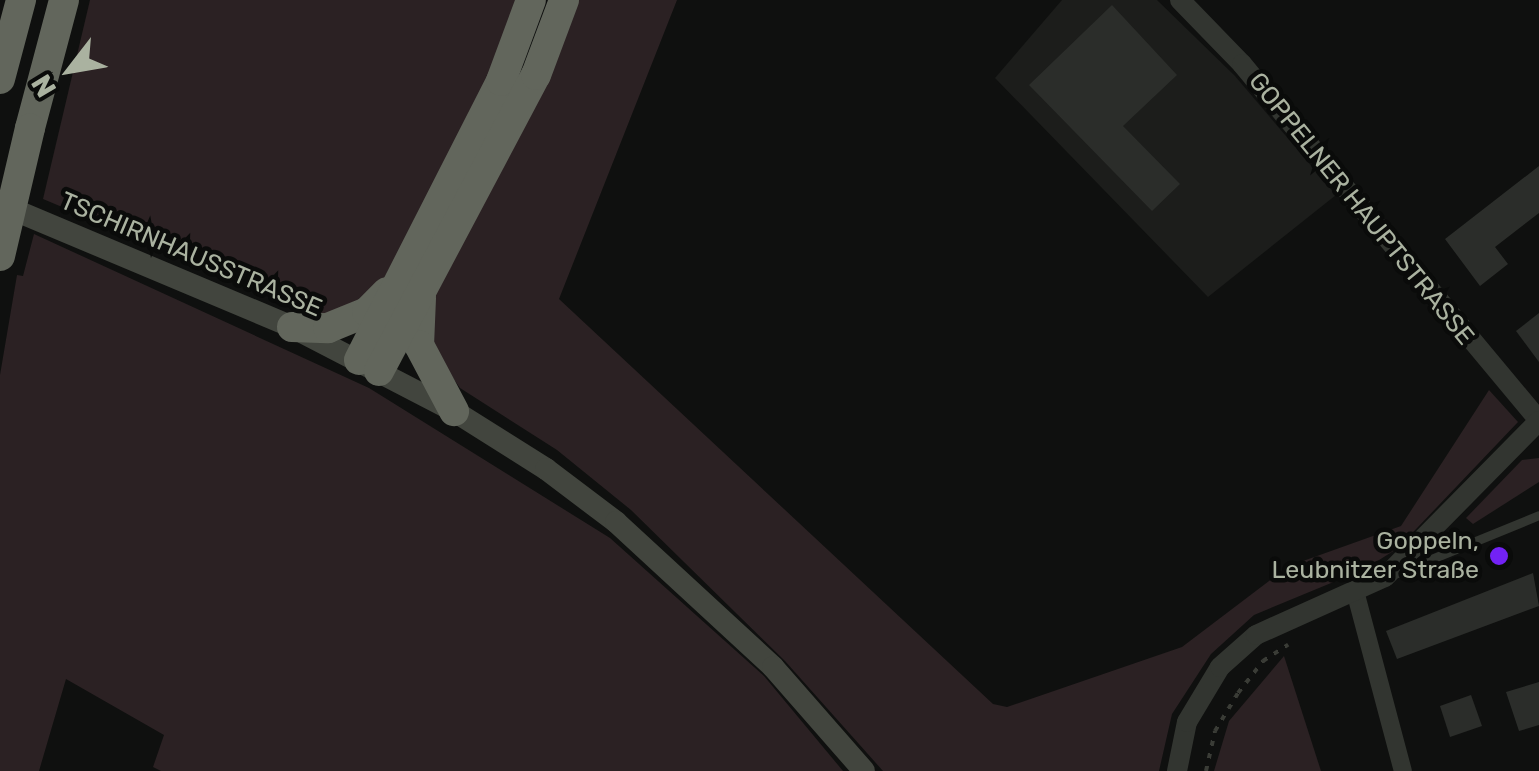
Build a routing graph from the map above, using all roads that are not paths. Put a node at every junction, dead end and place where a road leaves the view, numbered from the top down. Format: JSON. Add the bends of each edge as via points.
{"nodes":[{"id":1,"x":21,"y":0,"type":"edge"},
{"id":2,"x":64,"y":0,"type":"edge"},
{"id":3,"x":531,"y":0,"type":"edge"},
{"id":4,"x":564,"y":0,"type":"edge"},
{"id":5,"x":1180,"y":0,"type":"edge"},
{"id":6,"x":0,"y":79,"type":"edge"},
{"id":7,"x":0,"y":204,"type":"edge"},
{"id":8,"x":0,"y":256,"type":"edge"},
{"id":9,"x":410,"y":283,"type":"junction"},
{"id":10,"x":292,"y":327,"type":"junction"},
{"id":11,"x":369,"y":366,"type":"junction"},
{"id":12,"x":454,"y":411,"type":"junction"},
{"id":13,"x":1539,"y":421,"type":"edge"},
{"id":14,"x":1539,"y":515,"type":"edge"},
{"id":15,"x":1385,"y":577,"type":"junction"},
{"id":16,"x":1354,"y":591,"type":"junction"},
{"id":17,"x":864,"y":771,"type":"edge"},
{"id":18,"x":1176,"y":771,"type":"edge"},
{"id":19,"x":1403,"y":771,"type":"edge"}],
"edges":[{"from":1,"to":6,"type":"highway"},
{"from":2,"to":8,"type":"highway","bridge":true},
{"from":3,"to":9,"type":"highway"},
{"from":4,"to":9,"type":"highway","via":[[536,75]]},
{"from":5,"to":13,"type":"street","name":"GOPPELNER HAUPTSTRASSE","via":[[1254,79]]},
{"from":7,"to":10,"type":"main road","name":"TSCHIRNHAUSSTRASSE"},
{"from":9,"to":10,"type":"highway","via":[[328,328]]},
{"from":9,"to":11,"type":"highway"},
{"from":9,"to":12,"type":"highway","via":[[420,345]]},
{"from":10,"to":11,"type":"main road","name":"TSCHIRNHAUSSTRASSE"},
{"from":11,"to":12,"type":"main road","name":"TSCHIRNHAUSSTRASSE"},
{"from":12,"to":17,"type":"main road","name":"TSCHIRNHAUSSTRASSE","via":[[616,522],[773,666]]},
{"from":13,"to":15,"type":"street"},
{"from":14,"to":15,"type":"lane"},
{"from":15,"to":16,"type":"street"},
{"from":16,"to":18,"type":"street","via":[[1256,635],[1220,667],[1187,722]]},
{"from":16,"to":19,"type":"street"}]}
